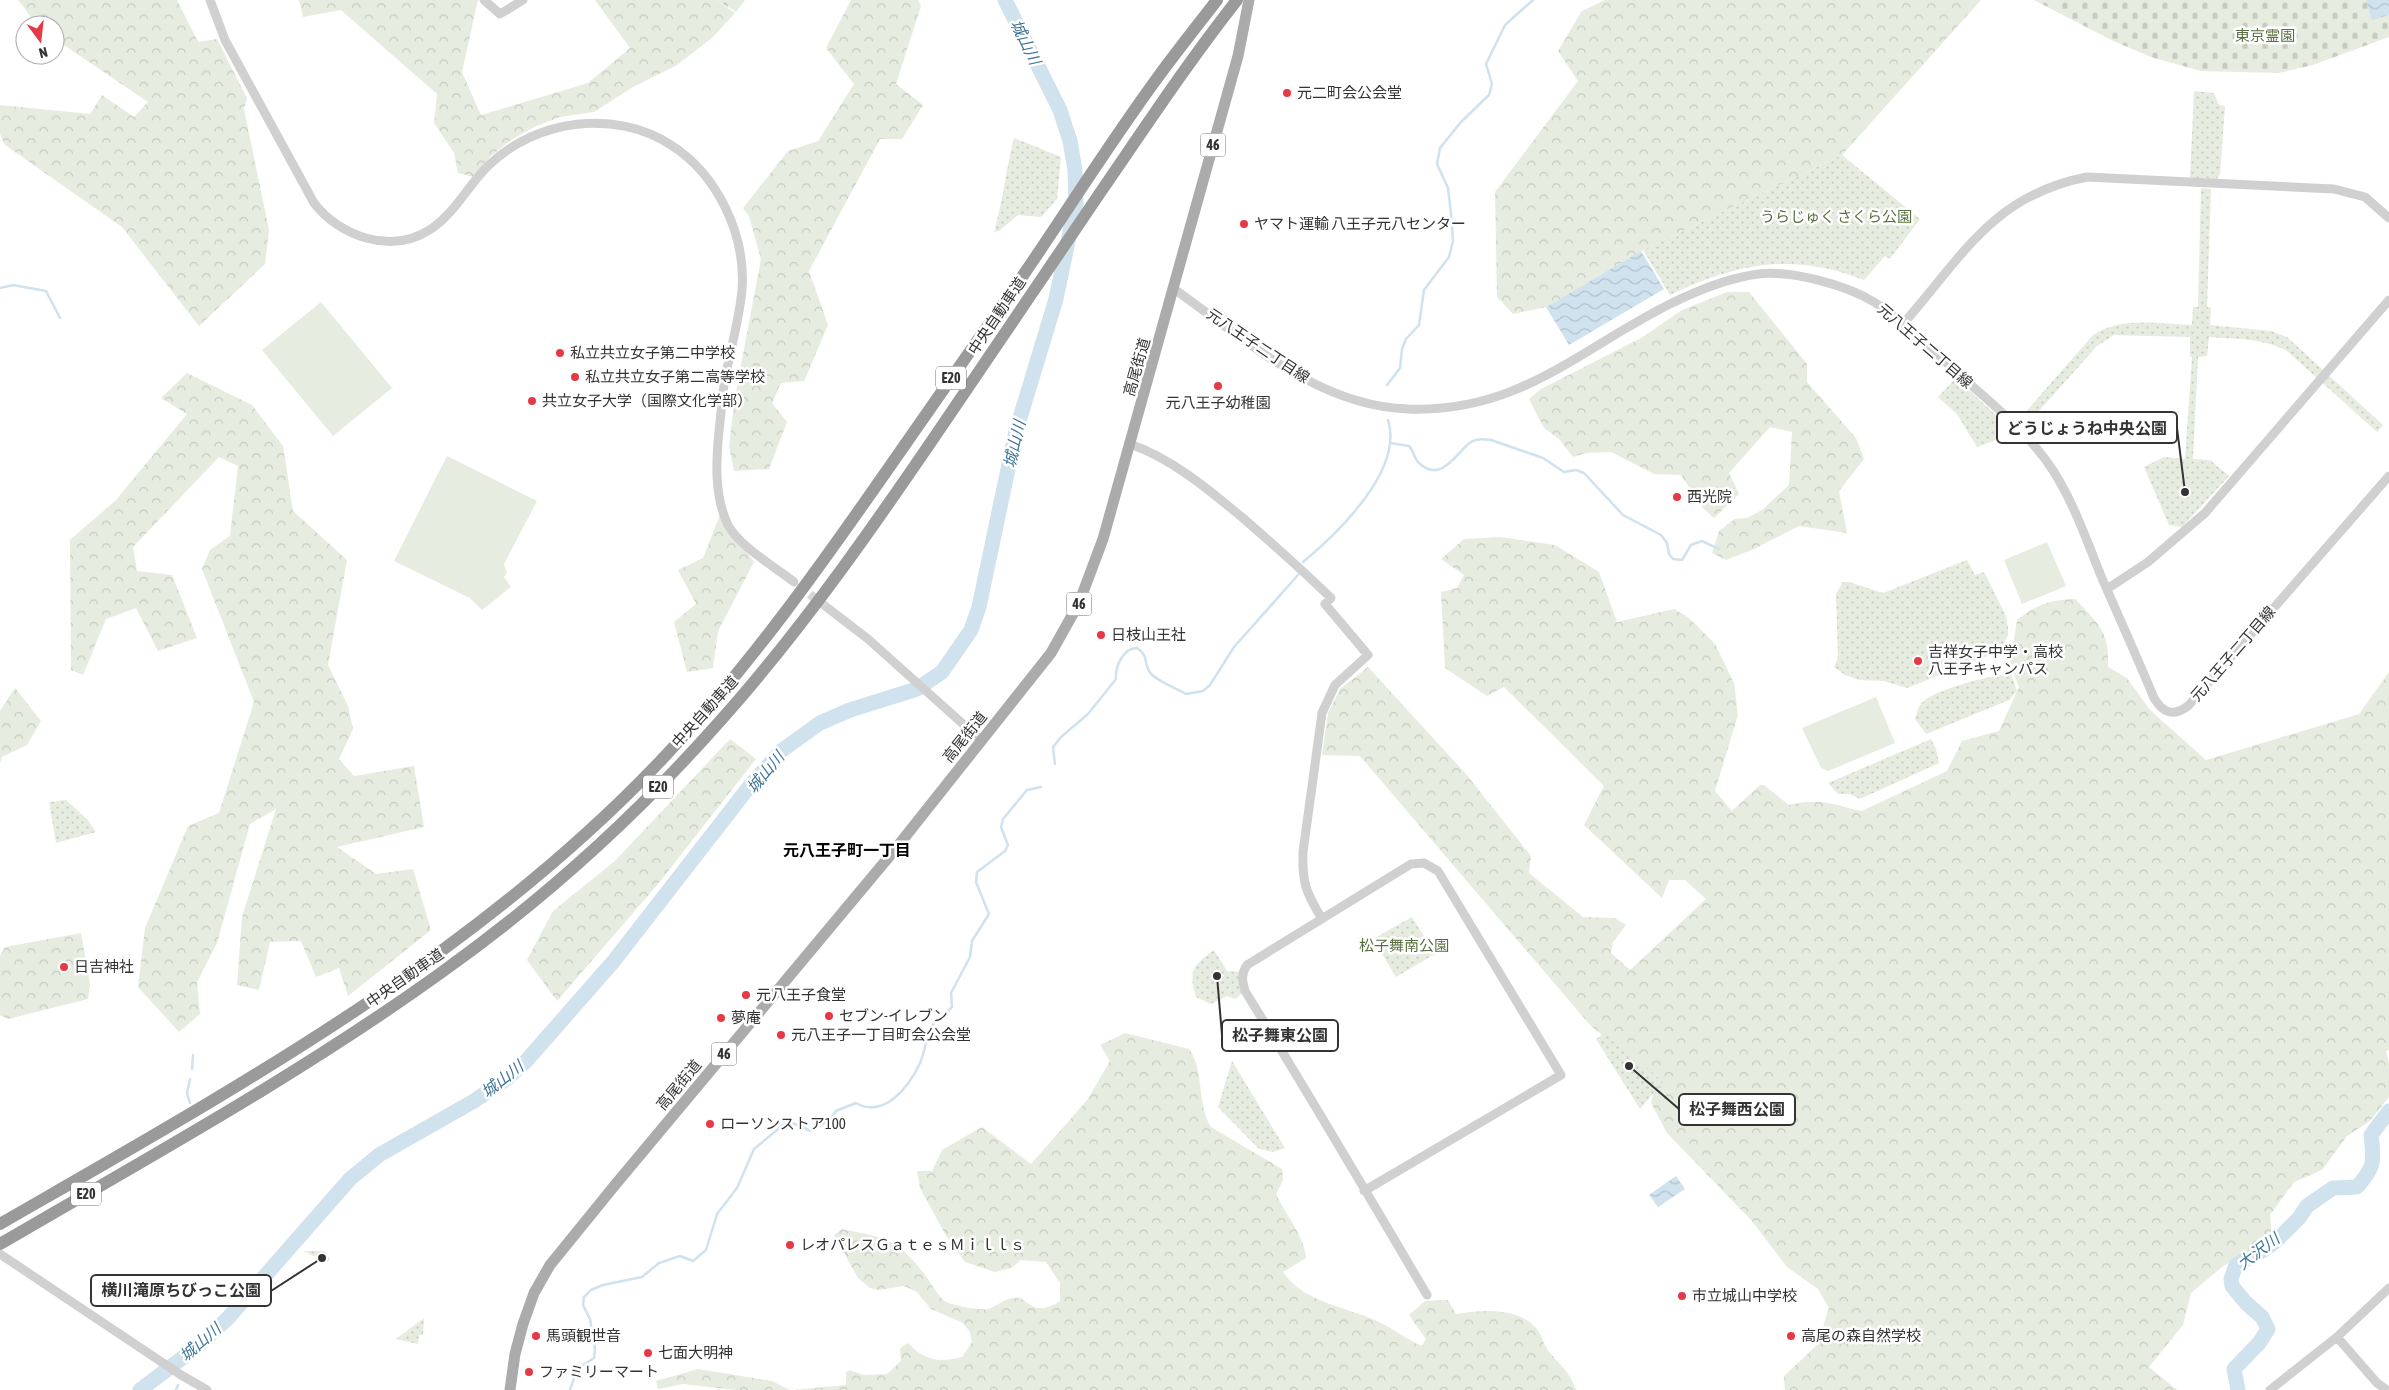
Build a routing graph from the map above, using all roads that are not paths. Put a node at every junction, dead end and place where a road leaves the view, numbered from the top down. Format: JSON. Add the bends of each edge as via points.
{"nodes":[{"id":1,"x":210,"y":0,"type":"edge"},
{"id":2,"x":484,"y":0,"type":"edge"},
{"id":3,"x":523,"y":0,"type":"edge"},
{"id":4,"x":1217,"y":0,"type":"edge"},
{"id":5,"x":1249,"y":0,"type":"edge"},
{"id":6,"x":1234,"y":3,"type":"edge"},
{"id":7,"x":2389,"y":218,"type":"edge"},
{"id":8,"x":1174,"y":289,"type":"junction"},
{"id":9,"x":2389,"y":300,"type":"edge"},
{"id":10,"x":1903,"y":324,"type":"junction"},
{"id":11,"x":1130,"y":444,"type":"junction"},
{"id":12,"x":2389,"y":476,"type":"edge"},
{"id":13,"x":794,"y":582,"type":"tunnel mouth"},
{"id":14,"x":2107,"y":589,"type":"junction"},
{"id":15,"x":829,"y":609,"type":"tunnel mouth"},
{"id":16,"x":982,"y":741,"type":"junction"},
{"id":17,"x":1322,"y":919,"type":"junction"},
{"id":18,"x":1364,"y":1190,"type":"junction"},
{"id":19,"x":0,"y":1224,"type":"edge"},
{"id":20,"x":0,"y":1244,"type":"edge"},
{"id":21,"x":0,"y":1254,"type":"edge"},
{"id":22,"x":2389,"y":1288,"type":"edge"},
{"id":23,"x":1427,"y":1295,"type":"dead end"},
{"id":24,"x":2337,"y":1337,"type":"junction"},
{"id":25,"x":207,"y":1390,"type":"edge"},
{"id":26,"x":510,"y":1390,"type":"edge"},
{"id":27,"x":2270,"y":1390,"type":"edge"},
{"id":28,"x":2386,"y":1390,"type":"edge"}],
"edges":[{"from":1,"to":13,"type":"street","via":[[230,48],[314,203],[331,222],[356,236],[391,241],[408,239],[430,230],[450,214],[488,166],[506,151],[529,137],[576,124],[624,124],[671,145],[688,158],[719,194],[735,232],[739,252],[742,290],[724,384],[717,456],[722,507],[729,527],[745,544]]},
{"from":2,"to":3,"type":"street","via":[[500,14]]},
{"from":4,"to":19,"type":"highway","name":"中央自動車道","number":"E20","via":[[1159,75],[783,618],[727,688],[664,757],[517,893],[450,946],[320,1035]]},
{"from":5,"to":8,"type":"main road","name":"高尾街道","number":"46","via":[[1238,56]]},
{"from":6,"to":20,"type":"highway","name":"中央自動車道","number":"E20","via":[[831,584],[721,720],[656,789],[523,910],[382,1015],[173,1144]]},
{"from":7,"to":10,"type":"street","via":[[2365,198],[2334,189],[2087,177],[2064,182],[2037,191],[1998,215]]},
{"from":8,"to":10,"type":"street","name":"元八王子二丁目線","via":[[1293,374],[1345,398],[1407,409],[1450,409],[1514,392],[1548,376],[1668,305],[1710,286],[1760,274],[1810,278],[1841,286],[1874,302]]},
{"from":8,"to":11,"type":"main road","name":"高尾街道","number":"46"},
{"from":9,"to":14,"type":"street","via":[[2205,514],[2148,562]]},
{"from":10,"to":14,"type":"street","name":"元八王子二丁目線","via":[[2034,445],[2073,507]]},
{"from":11,"to":16,"type":"main road","name":"高尾街道","number":"46","via":[[1092,573],[1072,618],[1052,653]]},
{"from":11,"to":17,"type":"street","via":[[1149,450],[1204,485],[1281,550],[1331,598],[1325,604],[1368,655],[1335,685],[1322,713],[1302,873],[1305,890]]},
{"from":12,"to":14,"type":"street","name":"元八王子二丁目線","via":[[2229,660],[2179,712],[2169,713],[2160,708],[2154,698]]},
{"from":15,"to":16,"type":"street","via":[[868,639]]},
{"from":16,"to":26,"type":"main road","name":"高尾街道","number":"46","via":[[550,1265],[534,1293],[523,1324]]},
{"from":17,"to":18,"type":"street","via":[[1247,965],[1242,972],[1242,980],[1245,991]]},
{"from":17,"to":18,"type":"street","via":[[1411,864],[1432,866],[1561,1075]]},
{"from":18,"to":23,"type":"street"},
{"from":21,"to":25,"type":"street"},
{"from":22,"to":24,"type":"street"},
{"from":24,"to":27,"type":"street"},
{"from":24,"to":28,"type":"street"}]}
